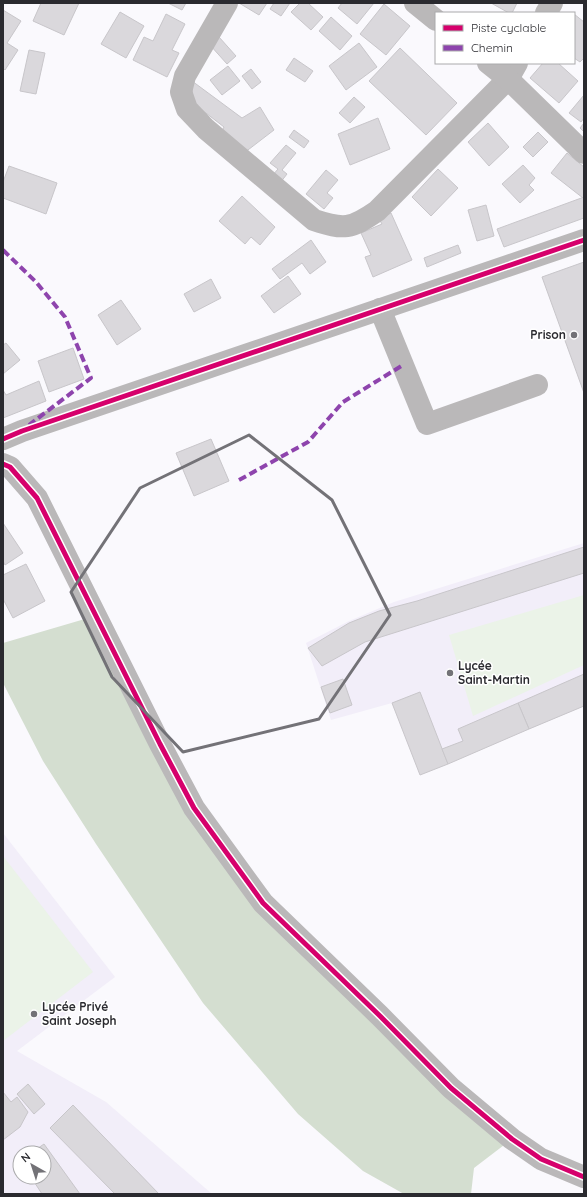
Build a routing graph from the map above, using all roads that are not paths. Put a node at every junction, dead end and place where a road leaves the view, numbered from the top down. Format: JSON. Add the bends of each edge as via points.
{"nodes":[{"id":1,"x":227,"y":3,"type":"edge"},
{"id":2,"x":415,"y":3,"type":"edge"},
{"id":3,"x":552,"y":3,"type":"edge"},
{"id":4,"x":547,"y":12,"type":"edge"},
{"id":5,"x":435,"y":19,"type":"edge"},
{"id":6,"x":491,"y":64,"type":"edge"},
{"id":7,"x":512,"y":71,"type":"edge"},
{"id":8,"x":584,"y":153,"type":"edge"},
{"id":9,"x":584,"y":240,"type":"edge"},
{"id":10,"x":380,"y":309,"type":"junction"},
{"id":11,"x":538,"y":385,"type":"dead end"},
{"id":12,"x":3,"y":439,"type":"edge"},
{"id":13,"x":3,"y":464,"type":"edge"},
{"id":14,"x":584,"y":1177,"type":"edge"}],
"edges":[{"from":1,"to":7,"type":"street","via":[[185,76],[181,92],[187,109],[206,129],[314,220],[332,226],[350,226],[377,210]]},
{"from":2,"to":5,"type":"street"},
{"from":3,"to":4,"type":"street"},
{"from":6,"to":7,"type":"street"},
{"from":7,"to":8,"type":"street"},
{"from":9,"to":10,"type":"street"},
{"from":10,"to":11,"type":"street","via":[[427,424]]},
{"from":10,"to":12,"type":"street"},
{"from":13,"to":14,"type":"street","via":[[10,467],[37,498],[194,808],[263,903],[451,1088],[512,1139],[541,1159]]}]}
